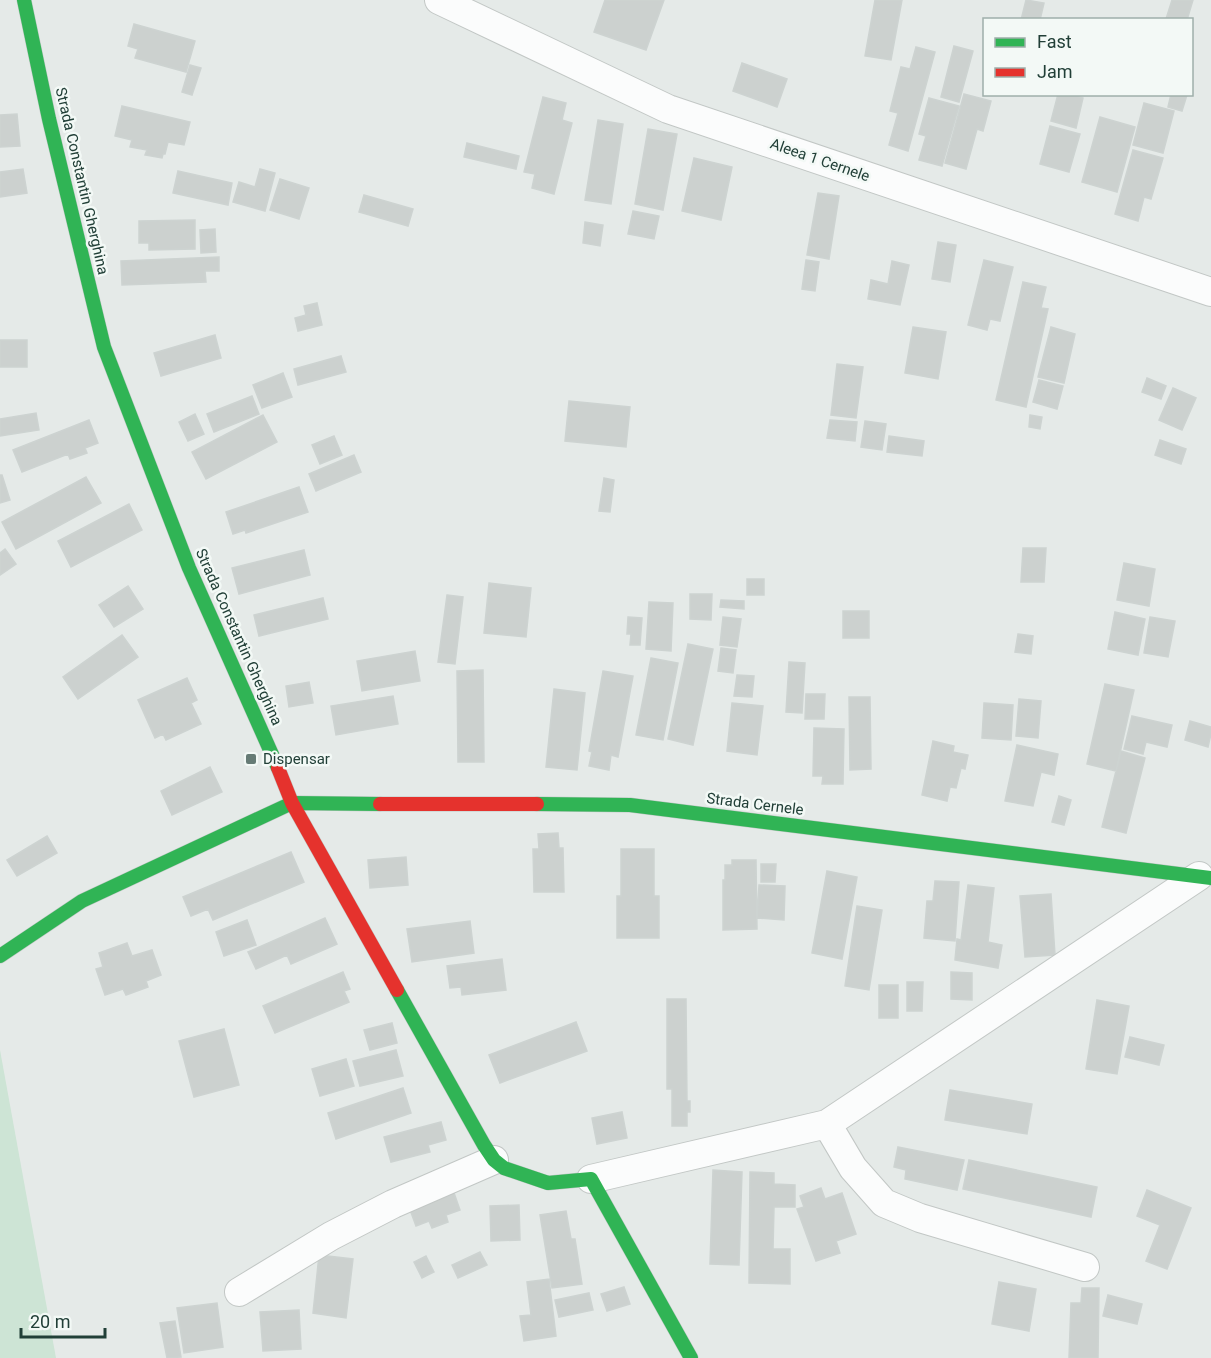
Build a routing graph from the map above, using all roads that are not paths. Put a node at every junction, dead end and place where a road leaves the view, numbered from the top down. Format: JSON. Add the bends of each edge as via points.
{"nodes":[{"id":1,"x":24,"y":0,"type":"edge"},
{"id":2,"x":439,"y":0,"type":"edge"},
{"id":3,"x":1211,"y":292,"type":"edge"},
{"id":4,"x":292,"y":803,"type":"junction"},
{"id":5,"x":1205,"y":877,"type":"edge"},
{"id":6,"x":0,"y":956,"type":"edge"},
{"id":7,"x":827,"y":1124,"type":"junction"},
{"id":8,"x":494,"y":1160,"type":"junction"},
{"id":9,"x":591,"y":1179,"type":"junction"},
{"id":10,"x":1085,"y":1267,"type":"dead end"},
{"id":11,"x":239,"y":1292,"type":"dead end"},
{"id":12,"x":691,"y":1358,"type":"edge"}],
"edges":[{"from":1,"to":4,"type":"street","name":"Strada Constantin Gherghina","via":[[104,348],[189,568]]},
{"from":2,"to":3,"type":"street","name":"Aleea 1 Cernele","via":[[668,109]]},
{"from":4,"to":5,"type":"street","name":"Strada Cernele","via":[[630,805]]},
{"from":4,"to":6,"type":"street","via":[[82,901]]},
{"from":4,"to":8,"type":"street","name":"Strada Constantin Gherghina"},
{"from":5,"to":7,"type":"street"},
{"from":7,"to":9,"type":"street"},
{"from":7,"to":10,"type":"street","via":[[853,1168],[884,1203],[920,1218]]},
{"from":8,"to":9,"type":"street","via":[[504,1168],[548,1182]]},
{"from":8,"to":11,"type":"street","via":[[331,1236]]},
{"from":9,"to":12,"type":"street"}]}
